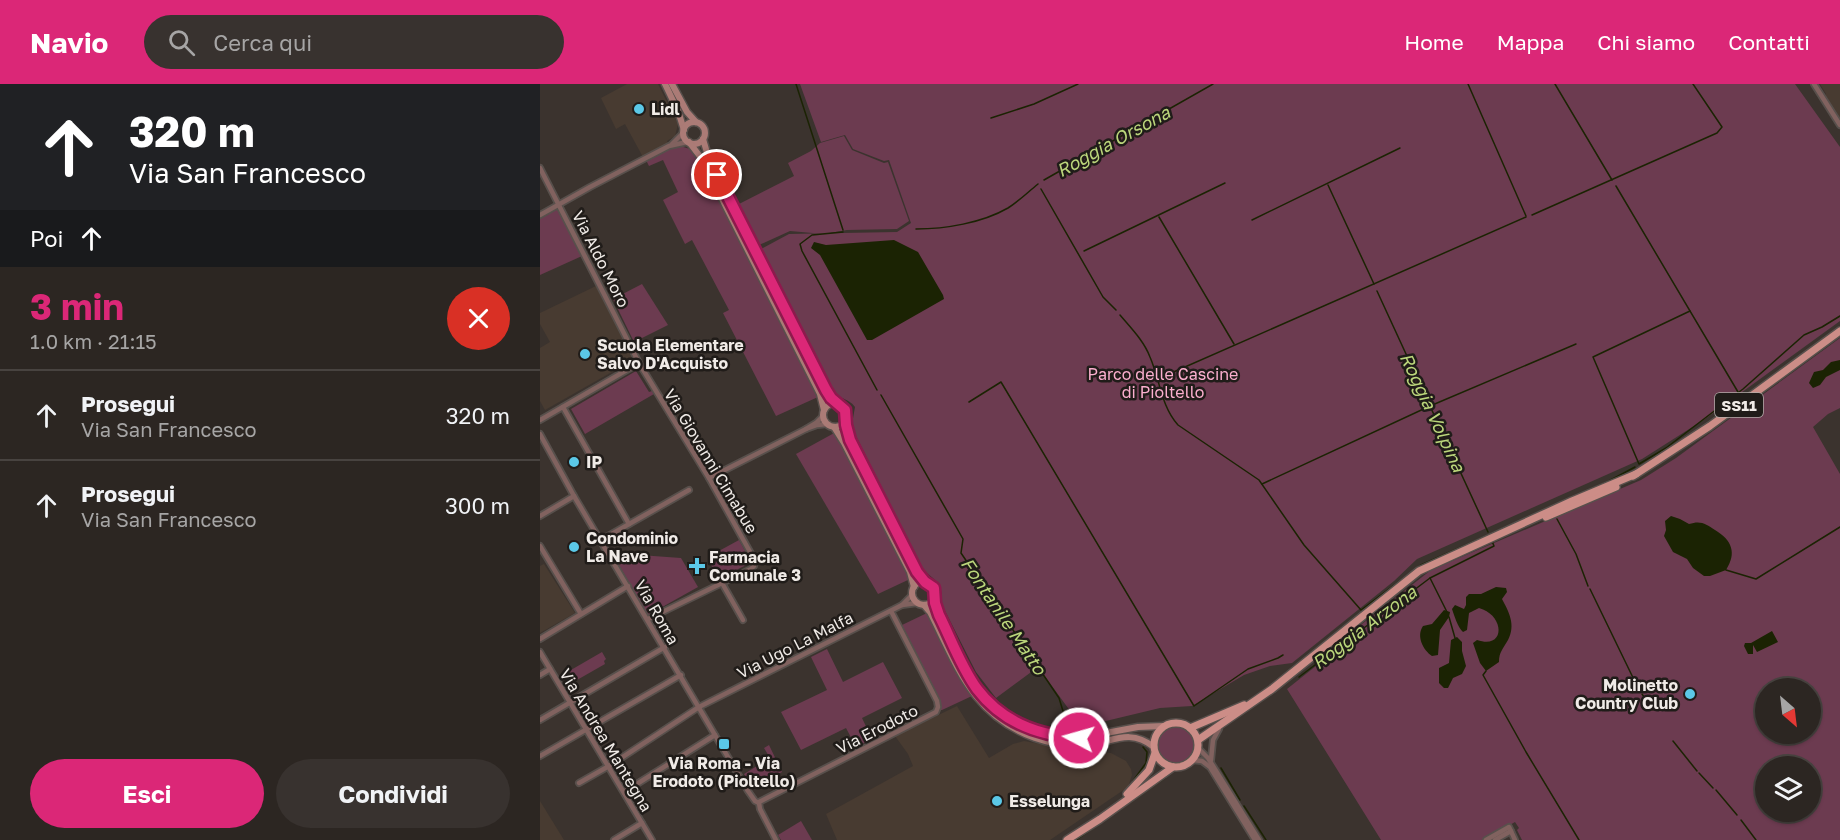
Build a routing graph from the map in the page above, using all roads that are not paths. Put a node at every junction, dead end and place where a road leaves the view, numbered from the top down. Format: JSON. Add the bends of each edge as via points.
{"nodes":[{"id":1,"x":665,"y":84,"type":"edge"},
{"id":2,"x":672,"y":84,"type":"edge"},
{"id":3,"x":1814,"y":84,"type":"edge"},
{"id":4,"x":697,"y":123,"type":"junction"},
{"id":5,"x":1840,"y":125,"type":"edge"},
{"id":6,"x":683,"y":131,"type":"junction"},
{"id":7,"x":702,"y":139,"type":"junction"},
{"id":8,"x":688,"y":142,"type":"junction"},
{"id":9,"x":669,"y":146,"type":"junction"},
{"id":10,"x":540,"y":168,"type":"edge"},
{"id":11,"x":559,"y":204,"type":"junction"},
{"id":12,"x":540,"y":215,"type":"edge"},
{"id":13,"x":1839,"y":332,"type":"edge"},
{"id":14,"x":639,"y":363,"type":"junction"},
{"id":15,"x":838,"y":404,"type":"junction"},
{"id":16,"x":563,"y":407,"type":"junction"},
{"id":17,"x":824,"y":413,"type":"junction"},
{"id":18,"x":540,"y":420,"type":"edge"},
{"id":19,"x":846,"y":420,"type":"junction"},
{"id":20,"x":830,"y":426,"type":"junction"},
{"id":21,"x":806,"y":429,"type":"junction"},
{"id":22,"x":540,"y":435,"type":"edge"},
{"id":23,"x":709,"y":478,"type":"junction"},
{"id":24,"x":689,"y":490,"type":"dead end"},
{"id":25,"x":574,"y":496,"type":"junction"},
{"id":26,"x":540,"y":516,"type":"edge"},
{"id":27,"x":629,"y":524,"type":"junction"},
{"id":28,"x":601,"y":540,"type":"junction"},
{"id":29,"x":540,"y":546,"type":"edge"},
{"id":30,"x":925,"y":582,"type":"junction"},
{"id":31,"x":722,"y":583,"type":"junction"},
{"id":32,"x":628,"y":586,"type":"junction"},
{"id":33,"x":914,"y":587,"type":"junction"},
{"id":34,"x":912,"y":595,"type":"junction"},
{"id":35,"x":934,"y":598,"type":"junction"},
{"id":36,"x":920,"y":604,"type":"junction"},
{"id":37,"x":902,"y":605,"type":"junction"},
{"id":38,"x":891,"y":611,"type":"junction"},
{"id":39,"x":581,"y":615,"type":"junction"},
{"id":40,"x":648,"y":619,"type":"junction"},
{"id":41,"x":743,"y":620,"type":"dead end"},
{"id":42,"x":540,"y":639,"type":"edge"},
{"id":43,"x":664,"y":647,"type":"junction"},
{"id":44,"x":540,"y":652,"type":"edge"},
{"id":45,"x":550,"y":669,"type":"junction"},
{"id":46,"x":540,"y":675,"type":"edge"},
{"id":47,"x":681,"y":675,"type":"junction"},
{"id":48,"x":1257,"y":699,"type":"junction"},
{"id":49,"x":570,"y":703,"type":"junction"},
{"id":50,"x":699,"y":707,"type":"junction"},
{"id":51,"x":540,"y":720,"type":"edge"},
{"id":52,"x":1223,"y":723,"type":"junction"},
{"id":53,"x":1164,"y":726,"type":"junction"},
{"id":54,"x":586,"y":728,"type":"junction"},
{"id":55,"x":1190,"y":728,"type":"junction"},
{"id":56,"x":715,"y":735,"type":"junction"},
{"id":57,"x":1198,"y":744,"type":"junction"},
{"id":58,"x":1155,"y":750,"type":"junction"},
{"id":59,"x":540,"y":756,"type":"edge"},
{"id":60,"x":1192,"y":760,"type":"junction"},
{"id":61,"x":609,"y":766,"type":"junction"},
{"id":62,"x":1212,"y":766,"type":"junction"},
{"id":63,"x":1173,"y":767,"type":"junction"},
{"id":64,"x":579,"y":783,"type":"dead end"},
{"id":65,"x":624,"y":792,"type":"junction"},
{"id":66,"x":757,"y":803,"type":"junction"},
{"id":67,"x":1115,"y":807,"type":"junction"},
{"id":68,"x":642,"y":823,"type":"junction"},
{"id":69,"x":1510,"y":829,"type":"junction"},
{"id":70,"x":614,"y":840,"type":"edge"},
{"id":71,"x":652,"y":840,"type":"edge"},
{"id":72,"x":776,"y":840,"type":"edge"},
{"id":73,"x":1067,"y":840,"type":"edge"},
{"id":74,"x":1257,"y":840,"type":"edge"},
{"id":75,"x":1486,"y":840,"type":"edge"},
{"id":76,"x":1495,"y":840,"type":"edge"},
{"id":77,"x":1515,"y":840,"type":"edge"}],
"edges":[{"from":1,"to":6,"type":"street"},
{"from":2,"to":4,"type":"street"},
{"from":3,"to":5,"type":"street"},
{"from":4,"to":6,"type":"street","via":[[688,124]]},
{"from":4,"to":7,"type":"street","via":[[704,129]]},
{"from":6,"to":8,"type":"street"},
{"from":6,"to":9,"type":"street"},
{"from":7,"to":8,"type":"street"},
{"from":7,"to":15,"type":"street","via":[[826,390]]},
{"from":8,"to":9,"type":"street"},
{"from":8,"to":17,"type":"street","via":[[702,159],[821,397]]},
{"from":9,"to":11,"type":"street"},
{"from":10,"to":11,"type":"street","name":"Via Aldo Moro"},
{"from":11,"to":12,"type":"street"},
{"from":11,"to":14,"type":"street","name":"Via Aldo Moro"},
{"from":13,"to":48,"type":"main road","number":"SS11","via":[[1710,426],[1636,474],[1592,498],[1419,570]]},
{"from":14,"to":16,"type":"street"},
{"from":14,"to":23,"type":"street","name":"Via Giovanni Cimabue"},
{"from":15,"to":17,"type":"street","via":[[830,405]]},
{"from":15,"to":19,"type":"street","via":[[845,410]]},
{"from":16,"to":18,"type":"street"},
{"from":16,"to":27,"type":"street"},
{"from":17,"to":20,"type":"street"},
{"from":17,"to":21,"type":"street"},
{"from":19,"to":20,"type":"street","via":[[842,425]]},
{"from":19,"to":30,"type":"street","via":[[850,440]]},
{"from":20,"to":21,"type":"street"},
{"from":20,"to":33,"type":"street","via":[[843,440]]},
{"from":21,"to":23,"type":"street"},
{"from":22,"to":25,"type":"street","name":"Via Roma"},
{"from":23,"to":31,"type":"street","name":"Via Giovanni Cimabue","via":[[754,558],[754,566]]},
{"from":24,"to":27,"type":"street"},
{"from":25,"to":26,"type":"street"},
{"from":25,"to":28,"type":"street","name":"Via Roma"},
{"from":27,"to":28,"type":"street"},
{"from":28,"to":32,"type":"street","name":"Via Roma"},
{"from":29,"to":39,"type":"street"},
{"from":30,"to":33,"type":"street"},
{"from":30,"to":35,"type":"street","via":[[934,588]]},
{"from":31,"to":40,"type":"street"},
{"from":31,"to":41,"type":"street"},
{"from":32,"to":39,"type":"street"},
{"from":32,"to":40,"type":"street","name":"Via Roma"},
{"from":33,"to":34,"type":"street"},
{"from":34,"to":36,"type":"street"},
{"from":34,"to":37,"type":"street","name":"Via Ugo La Malfa"},
{"from":35,"to":36,"type":"street","via":[[930,603]]},
{"from":35,"to":53,"type":"street","via":[[975,686],[1017,723],[1047,735],[1079,738]]},
{"from":36,"to":37,"type":"street","name":"Via Ugo La Malfa"},
{"from":36,"to":58,"type":"street","via":[[930,612],[968,687],[1008,725],[1058,744],[1084,746],[1128,736]]},
{"from":37,"to":38,"type":"street","name":"Via Ugo La Malfa"},
{"from":38,"to":50,"type":"street","name":"Via Ugo La Malfa"},
{"from":38,"to":66,"type":"street","name":"Via Erodoto","via":[[937,701],[936,712]]},
{"from":39,"to":42,"type":"street"},
{"from":40,"to":43,"type":"street","name":"Via Roma"},
{"from":43,"to":47,"type":"street","name":"Via Roma"},
{"from":43,"to":49,"type":"street"},
{"from":44,"to":45,"type":"street","name":"Via Andrea Mantegna"},
{"from":45,"to":46,"type":"street"},
{"from":45,"to":49,"type":"street","name":"Via Andrea Mantegna"},
{"from":47,"to":50,"type":"street","name":"Via Roma"},
{"from":47,"to":54,"type":"street"},
{"from":48,"to":52,"type":"main road","number":"SS11"},
{"from":48,"to":55,"type":"main road","number":"SS11"},
{"from":49,"to":51,"type":"street"},
{"from":49,"to":54,"type":"street","name":"Via Andrea Mantegna"},
{"from":50,"to":56,"type":"street","name":"Via Roma"},
{"from":50,"to":61,"type":"street","name":"Via Ugo La Malfa"},
{"from":52,"to":57,"type":"main road","number":"SS11"},
{"from":52,"to":62,"type":"street","via":[[1213,740]]},
{"from":53,"to":55,"type":"main road","number":"SS11","via":[[1176,723]]},
{"from":53,"to":58,"type":"main road","via":[[1156,735]]},
{"from":54,"to":59,"type":"street"},
{"from":54,"to":61,"type":"street","name":"Via Andrea Mantegna"},
{"from":55,"to":57,"type":"main road"},
{"from":56,"to":65,"type":"street"},
{"from":56,"to":66,"type":"street","name":"Via Roma"},
{"from":57,"to":60,"type":"main road","number":"SS11"},
{"from":57,"to":62,"type":"street"},
{"from":58,"to":63,"type":"main road","via":[[1161,761]]},
{"from":58,"to":67,"type":"main road","via":[[1144,777]]},
{"from":60,"to":63,"type":"main road"},
{"from":60,"to":74,"type":"street","via":[[1210,767]]},
{"from":61,"to":64,"type":"street","name":"Via Ugo La Malfa"},
{"from":61,"to":65,"type":"street","name":"Via Andrea Mantegna"},
{"from":62,"to":74,"type":"street"},
{"from":63,"to":67,"type":"main road"},
{"from":65,"to":68,"type":"street","name":"Via Andrea Mantegna"},
{"from":66,"to":72,"type":"street","name":"Via Roma"},
{"from":67,"to":73,"type":"main road"},
{"from":68,"to":70,"type":"street"},
{"from":68,"to":71,"type":"street","name":"Via Andrea Mantegna"},
{"from":69,"to":75,"type":"street"},
{"from":69,"to":76,"type":"street"},
{"from":69,"to":77,"type":"street"}]}
